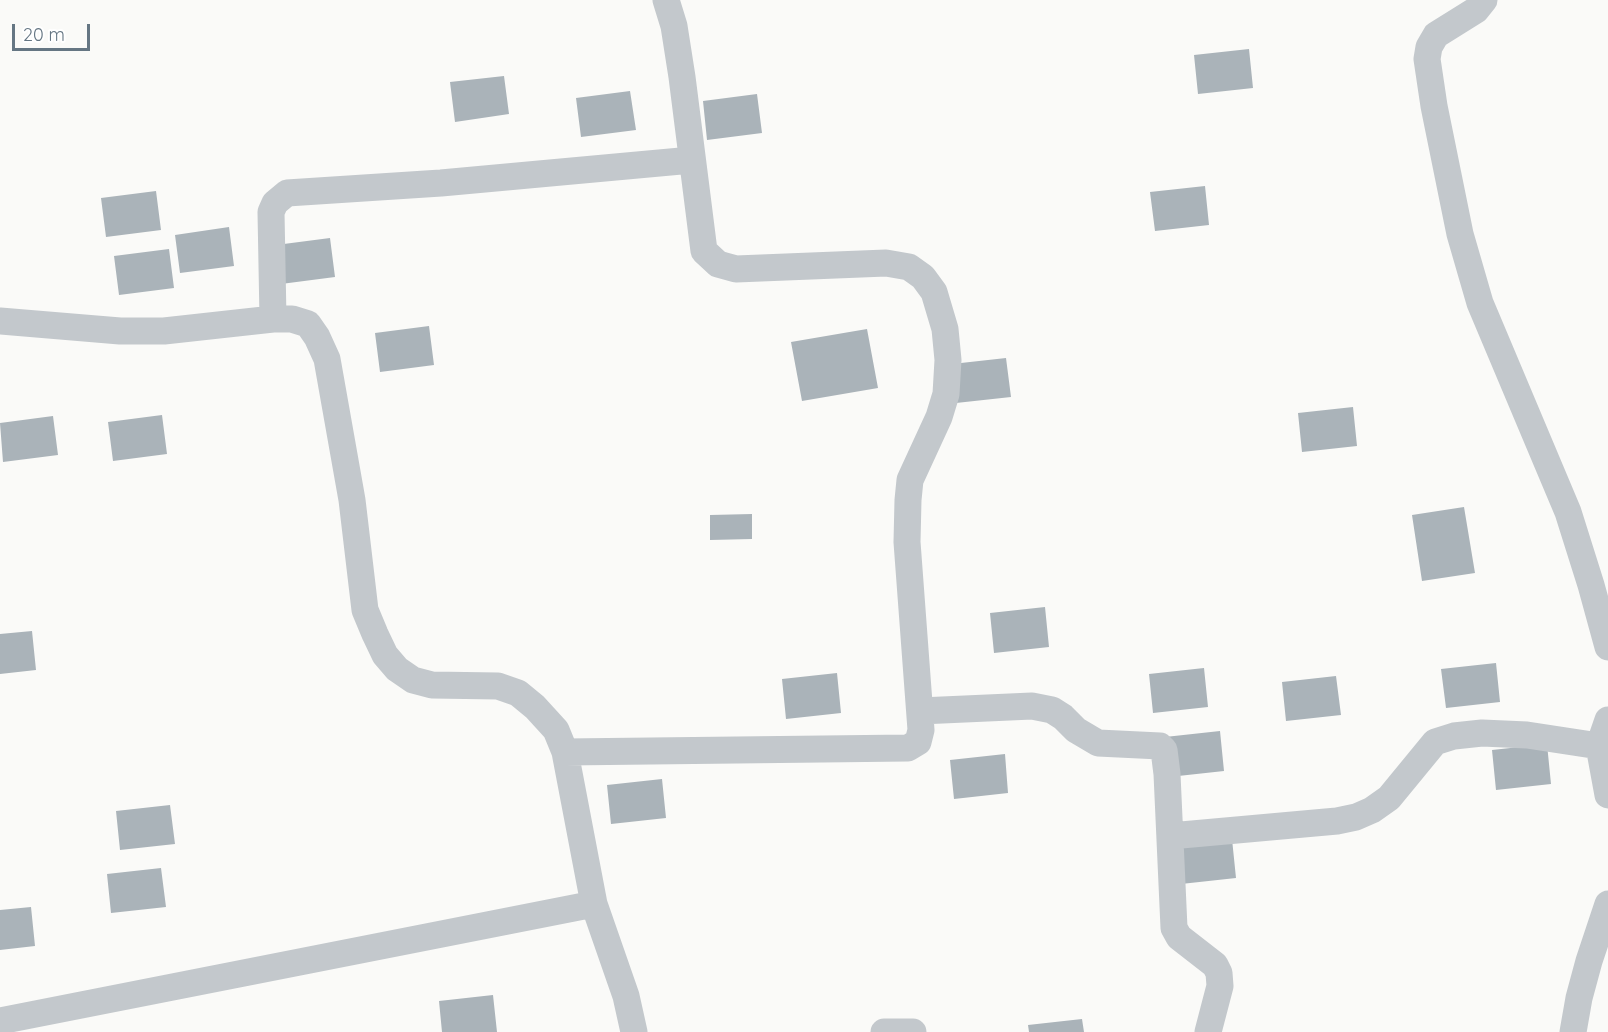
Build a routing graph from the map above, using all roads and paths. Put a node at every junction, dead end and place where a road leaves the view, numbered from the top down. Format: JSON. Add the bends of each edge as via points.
{"nodes":[{"id":1,"x":666,"y":0,"type":"edge"},
{"id":2,"x":1484,"y":0,"type":"edge"},
{"id":3,"x":692,"y":160,"type":"junction"},
{"id":4,"x":273,"y":319,"type":"junction"},
{"id":5,"x":0,"y":321,"type":"edge"},
{"id":6,"x":1608,"y":647,"type":"edge"},
{"id":7,"x":920,"y":711,"type":"junction"},
{"id":8,"x":1608,"y":720,"type":"edge"},
{"id":9,"x":1599,"y":746,"type":"junction"},
{"id":10,"x":566,"y":752,"type":"junction"},
{"id":11,"x":1608,"y":795,"type":"edge"},
{"id":12,"x":1170,"y":836,"type":"junction"},
{"id":13,"x":594,"y":903,"type":"junction"},
{"id":14,"x":1608,"y":904,"type":"edge"},
{"id":15,"x":0,"y":1021,"type":"edge"},
{"id":16,"x":634,"y":1032,"type":"edge"},
{"id":17,"x":884,"y":1032,"type":"edge"},
{"id":18,"x":913,"y":1032,"type":"edge"},
{"id":19,"x":1208,"y":1032,"type":"edge"},
{"id":20,"x":1573,"y":1032,"type":"edge"}],
"edges":[{"from":1,"to":3,"type":"street","via":[[674,26]]},
{"from":2,"to":6,"type":"street","via":[[1476,10],[1436,35],[1429,47],[1427,59],[1434,106],[1460,234],[1480,303],[1568,512]]},
{"from":3,"to":4,"type":"street","via":[[287,194],[271,212]]},
{"from":3,"to":7,"type":"street","via":[[705,251],[718,264],[736,269],[886,263],[909,267],[934,292],[946,339],[946,394],[910,480],[908,500]]},
{"from":4,"to":5,"type":"street","via":[[164,331]]},
{"from":4,"to":10,"type":"street","via":[[308,324],[327,359],[352,500],[365,610],[384,655],[413,680],[432,685],[498,686],[518,693],[556,730]]},
{"from":7,"to":10,"type":"street","via":[[918,742],[908,748]]},
{"from":7,"to":12,"type":"street","via":[[1032,706],[1053,710],[1098,743],[1160,746],[1166,766]]},
{"from":8,"to":9,"type":"street"},
{"from":9,"to":11,"type":"street"},
{"from":9,"to":12,"type":"street","via":[[1527,735],[1454,736],[1435,742],[1389,798],[1356,817]]},
{"from":10,"to":13,"type":"street"},
{"from":12,"to":19,"type":"street","via":[[1174,928],[1219,973],[1220,986]]},
{"from":13,"to":15,"type":"street"},
{"from":13,"to":16,"type":"street","via":[[626,996]]},
{"from":14,"to":20,"type":"street","via":[[1589,961]]},
{"from":17,"to":18,"type":"street"}]}
